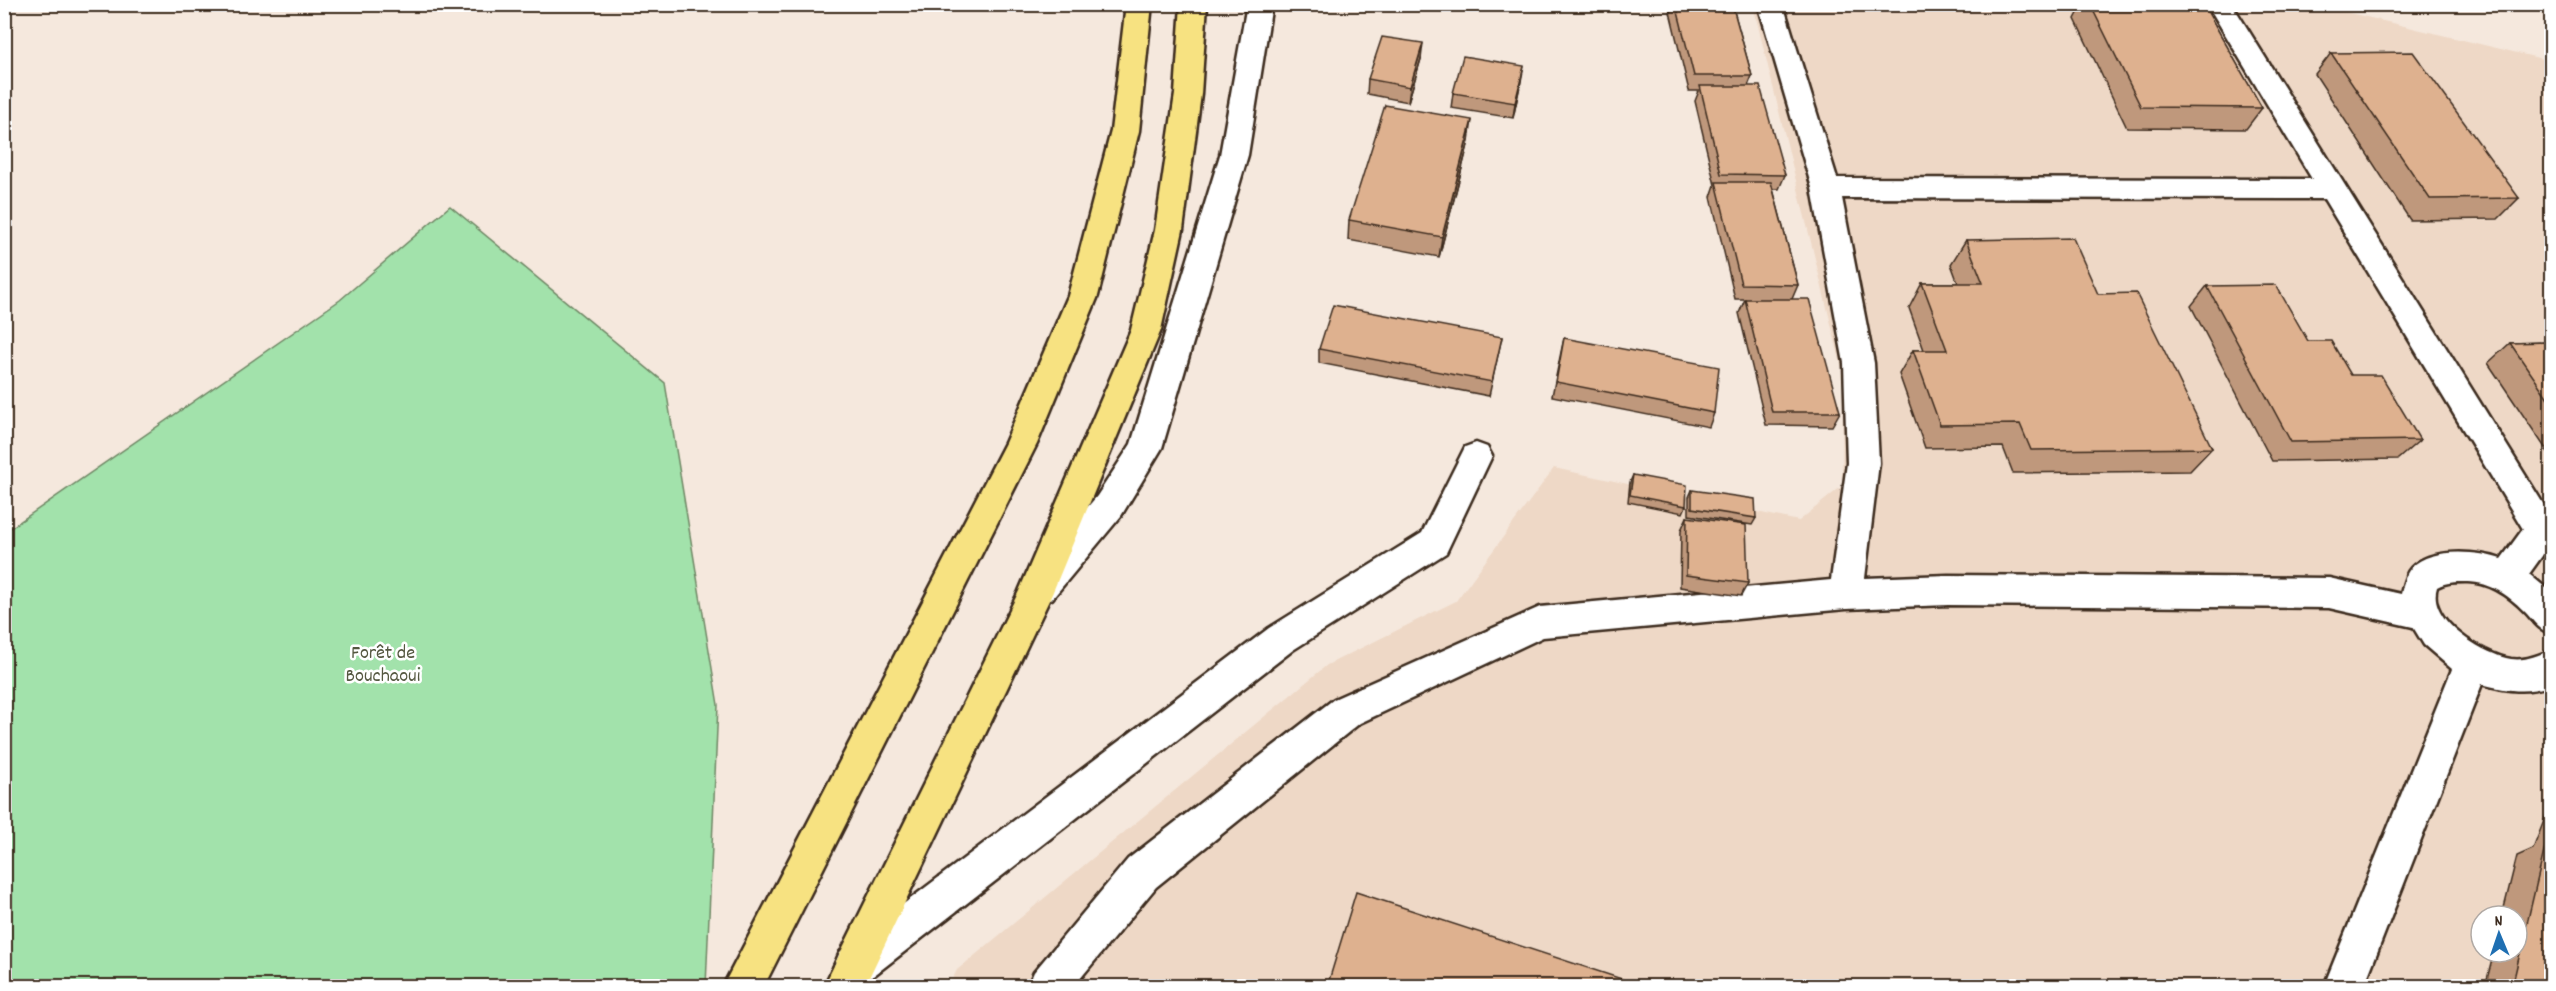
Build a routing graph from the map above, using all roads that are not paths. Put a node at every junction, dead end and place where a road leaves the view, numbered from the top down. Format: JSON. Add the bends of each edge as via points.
{"nodes":[{"id":1,"x":1139,"y":4,"type":"edge"},
{"id":2,"x":1194,"y":4,"type":"edge"},
{"id":3,"x":1260,"y":4,"type":"edge"},
{"id":4,"x":1770,"y":4,"type":"edge"},
{"id":5,"x":2219,"y":4,"type":"edge"},
{"id":6,"x":1826,"y":188,"type":"junction"},
{"id":7,"x":2331,"y":189,"type":"junction"},
{"id":8,"x":1476,"y":456,"type":"dead end"},
{"id":9,"x":2507,"y":578,"type":"junction"},
{"id":10,"x":1035,"y":594,"type":"junction"},
{"id":11,"x":1846,"y":594,"type":"junction"},
{"id":12,"x":2549,"y":613,"type":"edge"},
{"id":13,"x":2421,"y":614,"type":"junction"},
{"id":14,"x":2472,"y":664,"type":"junction"},
{"id":15,"x":2548,"y":671,"type":"edge"},
{"id":16,"x":849,"y":976,"type":"edge"},
{"id":17,"x":742,"y":987,"type":"edge"},
{"id":18,"x":1048,"y":987,"type":"edge"},
{"id":19,"x":2344,"y":987,"type":"edge"}],
"edges":[{"from":1,"to":17,"type":"highway","via":[[1125,131],[1083,296],[1021,444]]},
{"from":2,"to":10,"type":"highway","via":[[1188,94],[1169,230],[1146,330]]},
{"from":3,"to":10,"type":"street","via":[[1234,155],[1146,448],[1109,506]]},
{"from":4,"to":6,"type":"street"},
{"from":5,"to":7,"type":"street"},
{"from":6,"to":7,"type":"street"},
{"from":6,"to":11,"type":"street","via":[[1860,375],[1863,463]]},
{"from":7,"to":9,"type":"street","via":[[2541,530]]},
{"from":8,"to":16,"type":"street","via":[[1434,543],[1281,639]]},
{"from":9,"to":12,"type":"street"},
{"from":9,"to":13,"type":"street","via":[[2476,567],[2447,566],[2431,572],[2420,584],[2417,599]]},
{"from":10,"to":16,"type":"highway"},
{"from":11,"to":13,"type":"street","via":[[1948,590],[2329,593]]},
{"from":11,"to":18,"type":"street","via":[[1540,622],[1347,711],[1142,873]]},
{"from":13,"to":14,"type":"street","via":[[2449,649]]},
{"from":14,"to":15,"type":"street","via":[[2522,677]]},
{"from":14,"to":19,"type":"street"}]}
